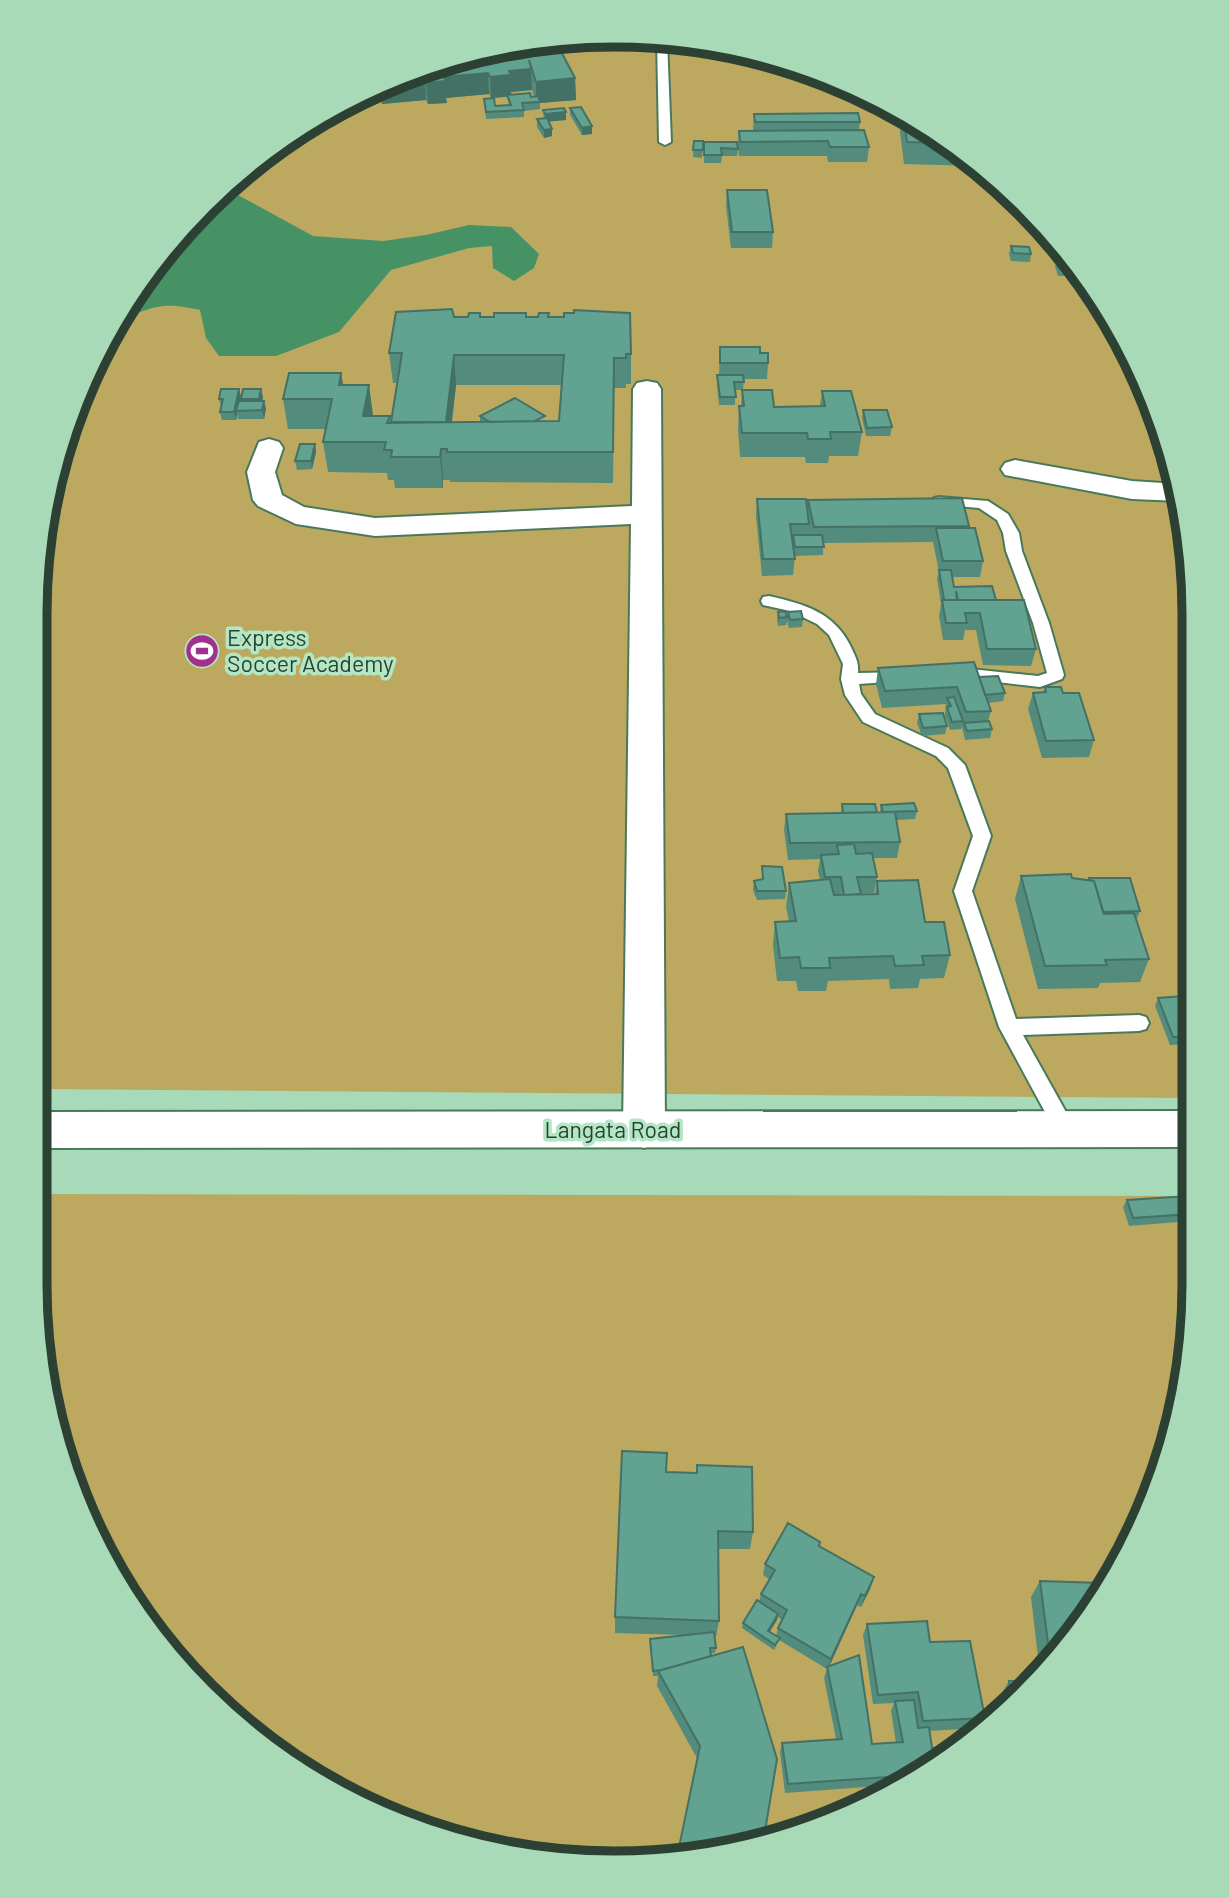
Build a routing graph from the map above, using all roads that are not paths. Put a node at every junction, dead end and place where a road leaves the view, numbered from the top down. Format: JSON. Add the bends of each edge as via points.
{"nodes":[{"id":1,"x":662,"y":49,"type":"edge"},
{"id":2,"x":665,"y":142,"type":"dead end"},
{"id":3,"x":647,"y":389,"type":"dead end"},
{"id":4,"x":268,"y":449,"type":"dead end"},
{"id":5,"x":1014,"y":469,"type":"dead end"},
{"id":6,"x":1168,"y":492,"type":"edge"},
{"id":7,"x":920,"y":501,"type":"edge"},
{"id":8,"x":647,"y":514,"type":"junction"},
{"id":9,"x":769,"y":601,"type":"dead end"},
{"id":10,"x":849,"y":679,"type":"junction"},
{"id":11,"x":1139,"y":1023,"type":"dead end"},
{"id":12,"x":1009,"y":1027,"type":"junction"},
{"id":13,"x":1065,"y":1129,"type":"junction"},
{"id":14,"x":1182,"y":1129,"type":"edge"},
{"id":15,"x":47,"y":1130,"type":"edge"},
{"id":16,"x":644,"y":1130,"type":"junction"}],
"edges":[{"from":1,"to":2,"type":"lane"},
{"from":3,"to":8,"type":"street"},
{"from":4,"to":8,"type":"street","via":[[261,472],[268,500],[296,515],[375,527]]},
{"from":5,"to":6,"type":"street"},
{"from":7,"to":10,"type":"lane","via":[[983,504],[1003,517],[1056,675],[1040,682],[957,672]]},
{"from":8,"to":16,"type":"street"},
{"from":9,"to":10,"type":"lane","via":[[823,620],[836,633],[851,664]]},
{"from":10,"to":12,"type":"lane","via":[[853,695],[869,718],[942,752],[956,765],[982,835],[963,891]]},
{"from":11,"to":12,"type":"lane"},
{"from":12,"to":13,"type":"lane"},
{"from":13,"to":14,"type":"street","name":"Langata Road"},
{"from":13,"to":16,"type":"street","name":"Langata Road"},
{"from":15,"to":16,"type":"street","name":"Langata Road"}]}
